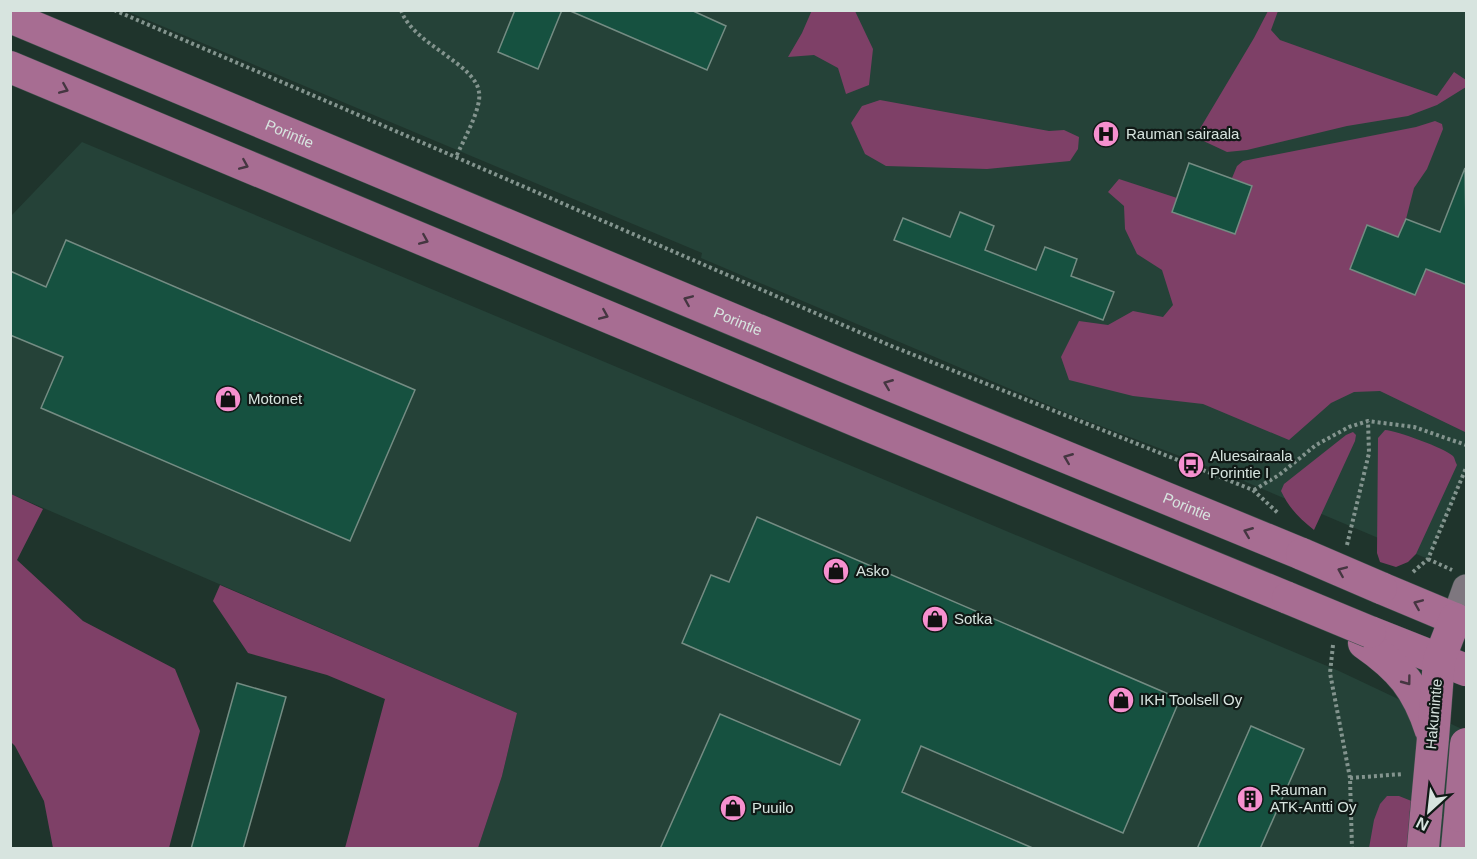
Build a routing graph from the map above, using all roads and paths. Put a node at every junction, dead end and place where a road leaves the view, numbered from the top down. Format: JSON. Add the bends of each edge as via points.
{"nodes":[{"id":1,"x":114,"y":10,"type":"edge"},
{"id":2,"x":401,"y":10,"type":"edge"},
{"id":3,"x":10,"y":17,"type":"edge"},
{"id":4,"x":10,"y":67,"type":"edge"},
{"id":5,"x":456,"y":157,"type":"junction"},
{"id":6,"x":1368,"y":421,"type":"junction"},
{"id":7,"x":1467,"y":445,"type":"edge"},
{"id":8,"x":1467,"y":468,"type":"edge"},
{"id":9,"x":1254,"y":490,"type":"junction"},
{"id":10,"x":1287,"y":520,"type":"dead end"},
{"id":11,"x":1347,"y":548,"type":"dead end"},
{"id":12,"x":1428,"y":559,"type":"dead end"},
{"id":13,"x":1467,"y":588,"type":"edge"},
{"id":14,"x":1461,"y":622,"type":"edge"},
{"id":15,"x":1356,"y":638,"type":"junction"},
{"id":16,"x":1457,"y":661,"type":"edge"},
{"id":17,"x":1432,"y":738,"type":"junction"},
{"id":18,"x":1466,"y":740,"type":"edge"},
{"id":19,"x":1352,"y":849,"type":"edge"},
{"id":20,"x":1423,"y":849,"type":"edge"},
{"id":21,"x":1457,"y":849,"type":"edge"}],
"edges":[{"from":1,"to":5,"type":"path"},
{"from":2,"to":5,"type":"path","via":[[404,19],[424,39],[474,76],[480,93],[477,107]]},
{"from":14,"to":3,"type":"highway","name":"Porintie","one_way":true,"bridge":true},
{"from":4,"to":15,"type":"highway","one_way":true,"bridge":true,"via":[[1288,598]]},
{"from":5,"to":9,"type":"path","via":[[889,345]]},
{"from":6,"to":7,"type":"path","via":[[1414,427]]},
{"from":6,"to":9,"type":"path","via":[[1316,445]]},
{"from":6,"to":11,"type":"path","via":[[1369,453]]},
{"from":8,"to":12,"type":"path"},
{"from":9,"to":10,"type":"path"},
{"from":13,"to":14,"type":"main road"},
{"from":14,"to":16,"type":"highway","name":"Hakunintie"},
{"from":15,"to":16,"type":"highway"},
{"from":15,"to":17,"type":"highway","one_way":true,"via":[[1403,675],[1423,707]]},
{"from":15,"to":19,"type":"path","via":[[1330,673],[1350,778]]},
{"from":16,"to":17,"type":"highway","name":"Hakunintie"},
{"from":17,"to":20,"type":"highway","name":"Hakunintie","bridge":true},
{"from":18,"to":21,"type":"highway","bridge":true}]}
